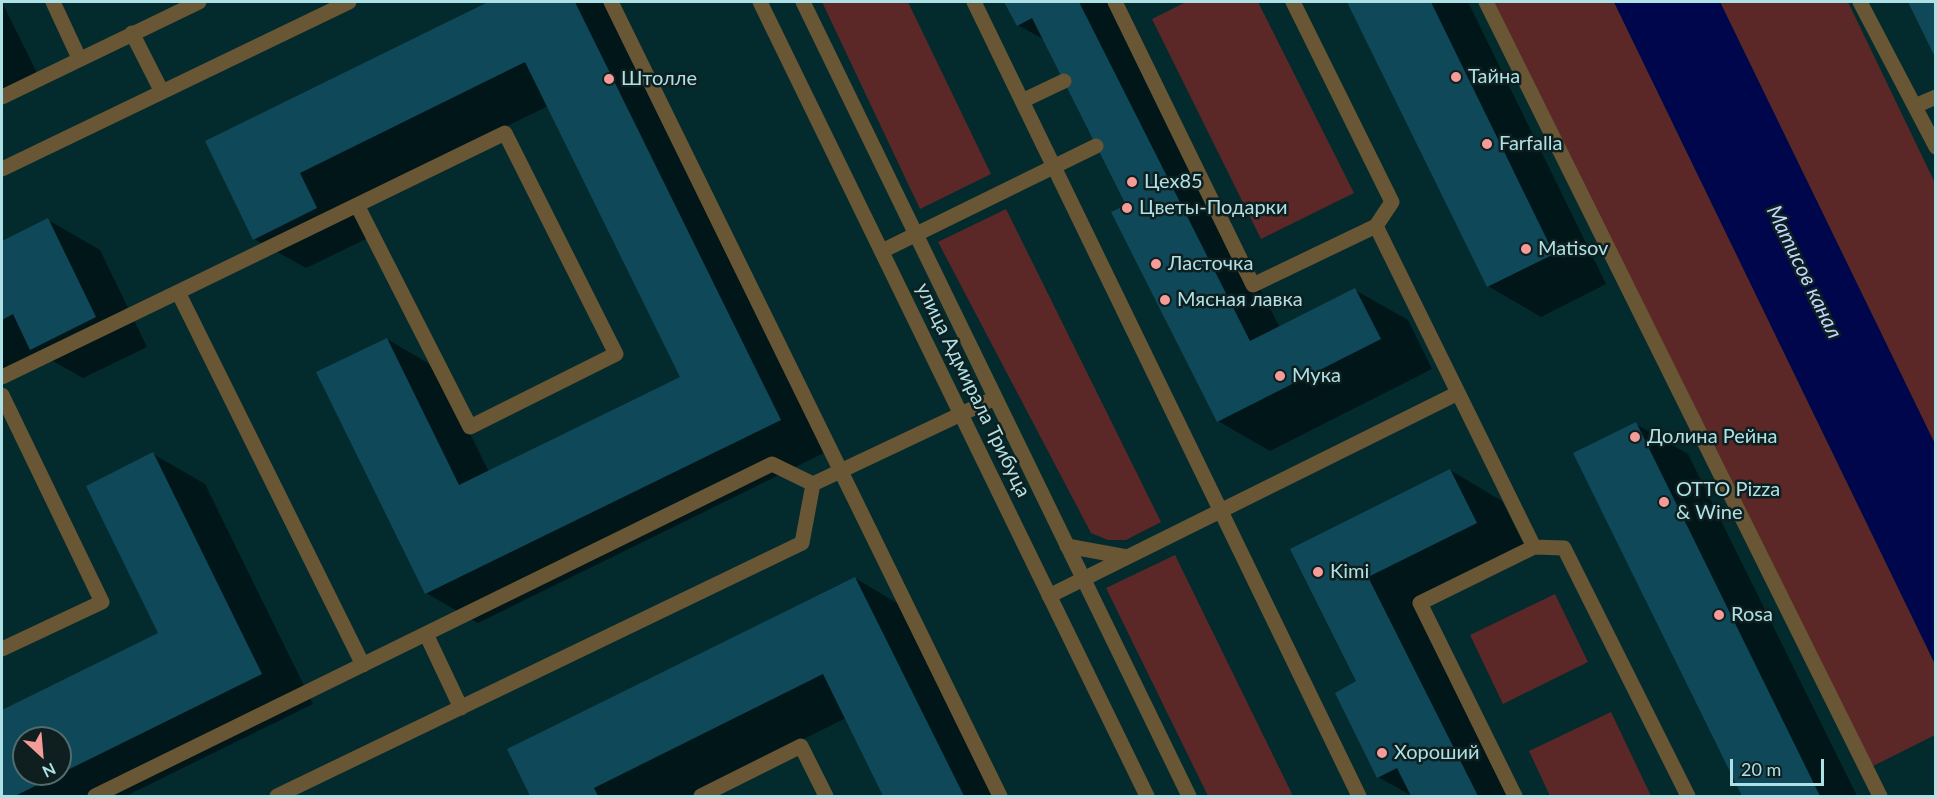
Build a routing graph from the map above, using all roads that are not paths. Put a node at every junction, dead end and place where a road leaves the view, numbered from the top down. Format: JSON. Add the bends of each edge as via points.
{"nodes":[{"id":1,"x":52,"y":2,"type":"edge"},
{"id":2,"x":199,"y":2,"type":"edge"},
{"id":3,"x":349,"y":2,"type":"edge"},
{"id":4,"x":611,"y":2,"type":"edge"},
{"id":5,"x":760,"y":2,"type":"edge"},
{"id":6,"x":803,"y":2,"type":"edge"},
{"id":7,"x":974,"y":2,"type":"edge"},
{"id":8,"x":1115,"y":2,"type":"edge"},
{"id":9,"x":1293,"y":2,"type":"edge"},
{"id":10,"x":1486,"y":2,"type":"edge"},
{"id":11,"x":1860,"y":2,"type":"edge"},
{"id":12,"x":132,"y":33,"type":"junction"},
{"id":13,"x":80,"y":58,"type":"junction"},
{"id":14,"x":1064,"y":81,"type":"dead end"},
{"id":15,"x":162,"y":92,"type":"junction"},
{"id":16,"x":2,"y":97,"type":"edge"},
{"id":17,"x":1935,"y":97,"type":"edge"},
{"id":18,"x":1022,"y":101,"type":"junction"},
{"id":19,"x":1915,"y":106,"type":"junction"},
{"id":20,"x":1096,"y":146,"type":"dead end"},
{"id":21,"x":1935,"y":147,"type":"edge"},
{"id":22,"x":1055,"y":167,"type":"junction"},
{"id":23,"x":2,"y":169,"type":"edge"},
{"id":24,"x":357,"y":205,"type":"junction"},
{"id":25,"x":1376,"y":226,"type":"junction"},
{"id":26,"x":916,"y":234,"type":"junction"},
{"id":27,"x":882,"y":251,"type":"junction"},
{"id":28,"x":178,"y":292,"type":"junction"},
{"id":29,"x":2,"y":376,"type":"edge"},
{"id":30,"x":1458,"y":393,"type":"junction"},
{"id":31,"x":2,"y":395,"type":"edge"},
{"id":32,"x":995,"y":398,"type":"junction"},
{"id":33,"x":962,"y":415,"type":"junction"},
{"id":34,"x":841,"y":470,"type":"junction"},
{"id":35,"x":813,"y":484,"type":"junction"},
{"id":36,"x":1220,"y":510,"type":"junction"},
{"id":37,"x":1067,"y":546,"type":"junction"},
{"id":38,"x":1534,"y":547,"type":"junction"},
{"id":39,"x":1127,"y":557,"type":"junction"},
{"id":40,"x":1084,"y":579,"type":"junction"},
{"id":41,"x":1049,"y":596,"type":"junction"},
{"id":42,"x":426,"y":634,"type":"junction"},
{"id":43,"x":2,"y":649,"type":"edge"},
{"id":44,"x":363,"y":664,"type":"junction"},
{"id":45,"x":461,"y":708,"type":"junction"},
{"id":46,"x":95,"y":796,"type":"edge"},
{"id":47,"x":277,"y":796,"type":"edge"},
{"id":48,"x":701,"y":796,"type":"edge"},
{"id":49,"x":826,"y":796,"type":"edge"},
{"id":50,"x":1000,"y":796,"type":"edge"},
{"id":51,"x":1147,"y":796,"type":"edge"},
{"id":52,"x":1189,"y":796,"type":"edge"},
{"id":53,"x":1359,"y":796,"type":"edge"},
{"id":54,"x":1515,"y":796,"type":"edge"},
{"id":55,"x":1688,"y":796,"type":"edge"},
{"id":56,"x":1880,"y":796,"type":"edge"}],
"edges":[{"from":1,"to":13,"type":"street"},
{"from":2,"to":12,"type":"street"},
{"from":3,"to":15,"type":"street"},
{"from":4,"to":34,"type":"street"},
{"from":5,"to":27,"type":"street","name":"улица Адмирала Трибуца"},
{"from":6,"to":26,"type":"street","name":"улица Адмирала Трибуца"},
{"from":7,"to":18,"type":"street"},
{"from":8,"to":25,"type":"street","via":[[1253,285]]},
{"from":9,"to":25,"type":"street","via":[[1392,202]]},
{"from":10,"to":56,"type":"street"},
{"from":11,"to":19,"type":"street"},
{"from":12,"to":13,"type":"street"},
{"from":12,"to":15,"type":"street"},
{"from":13,"to":16,"type":"street"},
{"from":14,"to":18,"type":"street"},
{"from":15,"to":23,"type":"street"},
{"from":17,"to":19,"type":"street"},
{"from":18,"to":22,"type":"street"},
{"from":19,"to":21,"type":"street"},
{"from":20,"to":22,"type":"street"},
{"from":22,"to":26,"type":"street"},
{"from":22,"to":36,"type":"street"},
{"from":24,"to":24,"type":"street","via":[[505,133],[616,354],[470,427]]},
{"from":24,"to":28,"type":"street"},
{"from":25,"to":30,"type":"street"},
{"from":26,"to":27,"type":"street"},
{"from":26,"to":32,"type":"street","name":"улица Адмирала Трибуца"},
{"from":27,"to":33,"type":"street","name":"улица Адмирала Трибуца"},
{"from":28,"to":29,"type":"street"},
{"from":28,"to":44,"type":"street"},
{"from":30,"to":36,"type":"street"},
{"from":30,"to":38,"type":"street"},
{"from":31,"to":43,"type":"street","via":[[102,602]]},
{"from":32,"to":33,"type":"street"},
{"from":32,"to":37,"type":"street","name":"улица Адмирала Трибуца"},
{"from":33,"to":34,"type":"street"},
{"from":33,"to":41,"type":"street","name":"улица Адмирала Трибуца"},
{"from":34,"to":35,"type":"street"},
{"from":34,"to":50,"type":"street"},
{"from":35,"to":42,"type":"street","via":[[772,464]]},
{"from":35,"to":45,"type":"street","via":[[802,543]]},
{"from":36,"to":39,"type":"street"},
{"from":36,"to":53,"type":"street"},
{"from":37,"to":39,"type":"street"},
{"from":37,"to":40,"type":"street","name":"улица Адмирала Трибуца"},
{"from":38,"to":54,"type":"street","via":[[1420,603]]},
{"from":38,"to":55,"type":"street","via":[[1564,548]]},
{"from":39,"to":40,"type":"street"},
{"from":40,"to":41,"type":"street"},
{"from":40,"to":52,"type":"street","name":"улица Адмирала Трибуца"},
{"from":41,"to":51,"type":"street","name":"улица Адмирала Трибуца"},
{"from":42,"to":44,"type":"street"},
{"from":42,"to":45,"type":"street"},
{"from":44,"to":46,"type":"street"},
{"from":45,"to":47,"type":"street"},
{"from":48,"to":49,"type":"street","via":[[801,746]]}]}
